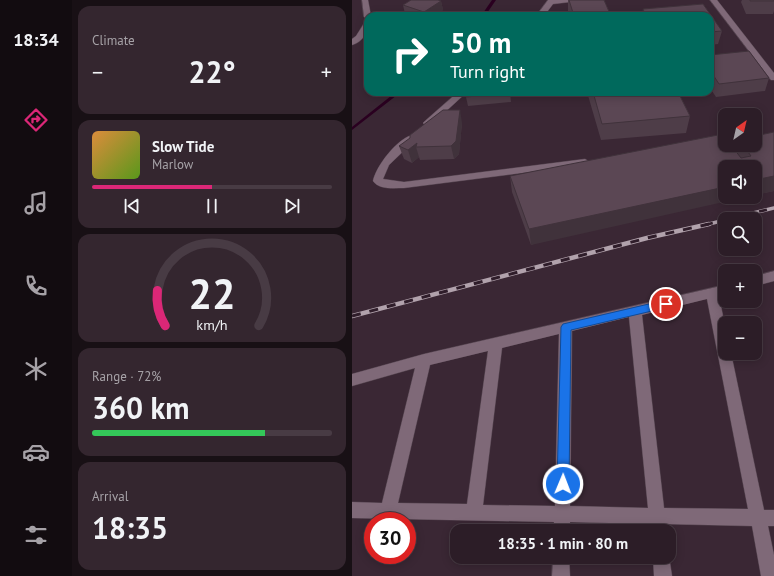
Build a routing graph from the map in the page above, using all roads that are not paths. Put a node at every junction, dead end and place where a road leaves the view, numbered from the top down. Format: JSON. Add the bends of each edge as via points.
{"nodes":[{"id":1,"x":365,"y":0,"type":"edge"},
{"id":2,"x":570,"y":0,"type":"edge"},
{"id":3,"x":713,"y":0,"type":"edge"},
{"id":4,"x":552,"y":1,"type":"edge"},
{"id":5,"x":367,"y":12,"type":"edge"},
{"id":6,"x":543,"y":12,"type":"edge"},
{"id":7,"x":364,"y":31,"type":"edge"},
{"id":8,"x":352,"y":32,"type":"edge"},
{"id":9,"x":362,"y":34,"type":"junction"},
{"id":10,"x":352,"y":43,"type":"edge"},
{"id":11,"x":774,"y":78,"type":"edge"},
{"id":12,"x":459,"y":96,"type":"edge"},
{"id":13,"x":592,"y":161,"type":"edge"},
{"id":14,"x":773,"y":280,"type":"edge"},
{"id":15,"x":762,"y":281,"type":"edge"},
{"id":16,"x":718,"y":291,"type":"edge"},
{"id":17,"x":722,"y":308,"type":"edge"},
{"id":18,"x":635,"y":311,"type":"junction"},
{"id":19,"x":566,"y":327,"type":"junction"},
{"id":20,"x":496,"y":342,"type":"junction"},
{"id":21,"x":424,"y":360,"type":"junction"},
{"id":22,"x":352,"y":380,"type":"edge"},
{"id":23,"x":352,"y":510,"type":"edge"},
{"id":24,"x":388,"y":511,"type":"junction"},
{"id":25,"x":474,"y":512,"type":"junction"},
{"id":26,"x":562,"y":514,"type":"junction"},
{"id":27,"x":758,"y":518,"type":"junction"},
{"id":28,"x":774,"y":518,"type":"edge"},
{"id":29,"x":657,"y":523,"type":"edge"},
{"id":30,"x":562,"y":524,"type":"edge"},
{"id":31,"x":561,"y":564,"type":"edge"},
{"id":32,"x":662,"y":564,"type":"edge"},
{"id":33,"x":561,"y":576,"type":"edge"},
{"id":34,"x":663,"y":576,"type":"edge"},
{"id":35,"x":770,"y":576,"type":"edge"}],
"edges":[{"from":1,"to":5,"type":"street"},
{"from":2,"to":4,"type":"street"},
{"from":3,"to":11,"type":"street","via":[[753,57]]},
{"from":4,"to":6,"type":"street"},
{"from":7,"to":9,"type":"street"},
{"from":8,"to":9,"type":"street"},
{"from":9,"to":10,"type":"street"},
{"from":12,"to":13,"type":"street","via":[[390,158],[378,174],[378,181],[404,185]]},
{"from":14,"to":15,"type":"street"},
{"from":16,"to":18,"type":"street"},
{"from":17,"to":27,"type":"street"},
{"from":18,"to":19,"type":"street"},
{"from":18,"to":29,"type":"street"},
{"from":19,"to":20,"type":"street"},
{"from":19,"to":26,"type":"street"},
{"from":20,"to":21,"type":"street"},
{"from":20,"to":25,"type":"street"},
{"from":21,"to":22,"type":"street"},
{"from":21,"to":24,"type":"street"},
{"from":23,"to":24,"type":"street"},
{"from":24,"to":25,"type":"street"},
{"from":25,"to":26,"type":"street"},
{"from":26,"to":29,"type":"street"},
{"from":26,"to":30,"type":"street"},
{"from":27,"to":28,"type":"street"},
{"from":27,"to":29,"type":"street"},
{"from":27,"to":35,"type":"street"},
{"from":31,"to":33,"type":"street"},
{"from":32,"to":34,"type":"street"}]}
